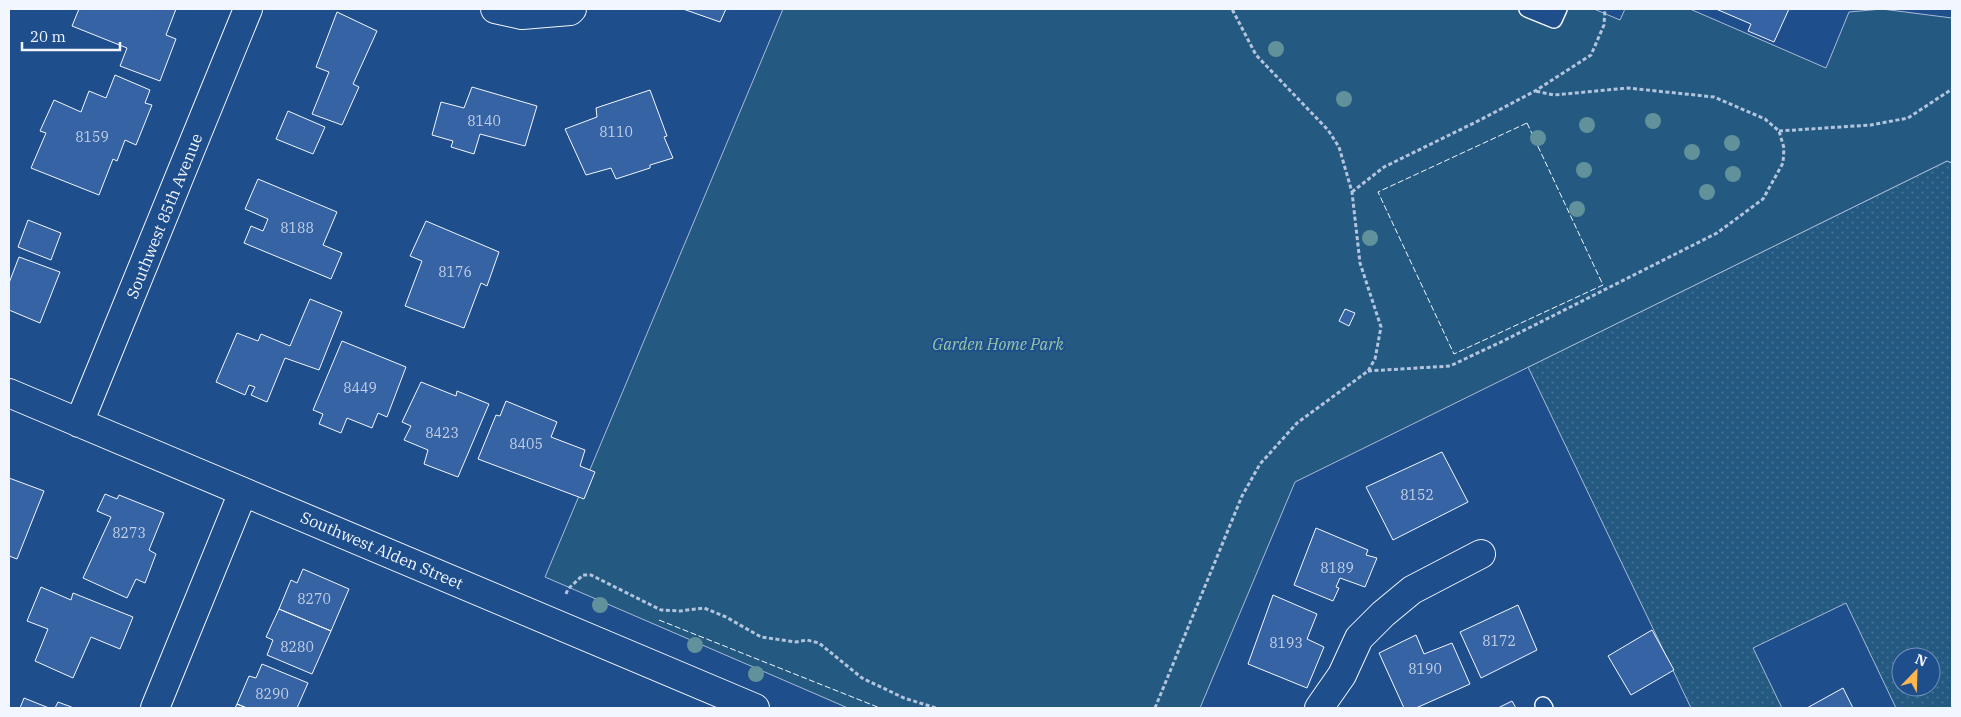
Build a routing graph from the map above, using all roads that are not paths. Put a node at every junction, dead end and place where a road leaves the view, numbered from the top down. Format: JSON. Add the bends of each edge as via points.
{"nodes":[{"id":1,"x":248,"y":9,"type":"edge"},
{"id":2,"x":495,"y":9,"type":"edge"},
{"id":3,"x":572,"y":9,"type":"edge"},
{"id":4,"x":1527,"y":9,"type":"edge"},
{"id":5,"x":1559,"y":9,"type":"edge"},
{"id":6,"x":9,"y":393,"type":"edge"},
{"id":7,"x":79,"y":423,"type":"junction"},
{"id":8,"x":243,"y":492,"type":"junction"},
{"id":9,"x":1481,"y":554,"type":"dead end"},
{"id":10,"x":155,"y":708,"type":"edge"},
{"id":11,"x":755,"y":708,"type":"edge"},
{"id":12,"x":1319,"y":708,"type":"edge"}],
"edges":[{"from":1,"to":7,"type":"street","name":"Southwest 85th Avenue"},
{"from":2,"to":3,"type":"street","via":[[522,15]]},
{"from":4,"to":5,"type":"lane","via":[[1554,20]]},
{"from":6,"to":7,"type":"street","name":"Southwest Alden Street"},
{"from":7,"to":8,"type":"street","name":"Southwest Alden Street"},
{"from":8,"to":10,"type":"street"},
{"from":8,"to":11,"type":"street","name":"Southwest Alden Street"},
{"from":9,"to":12,"type":"street","via":[[1412,590],[1383,614],[1359,638],[1342,674]]}]}
